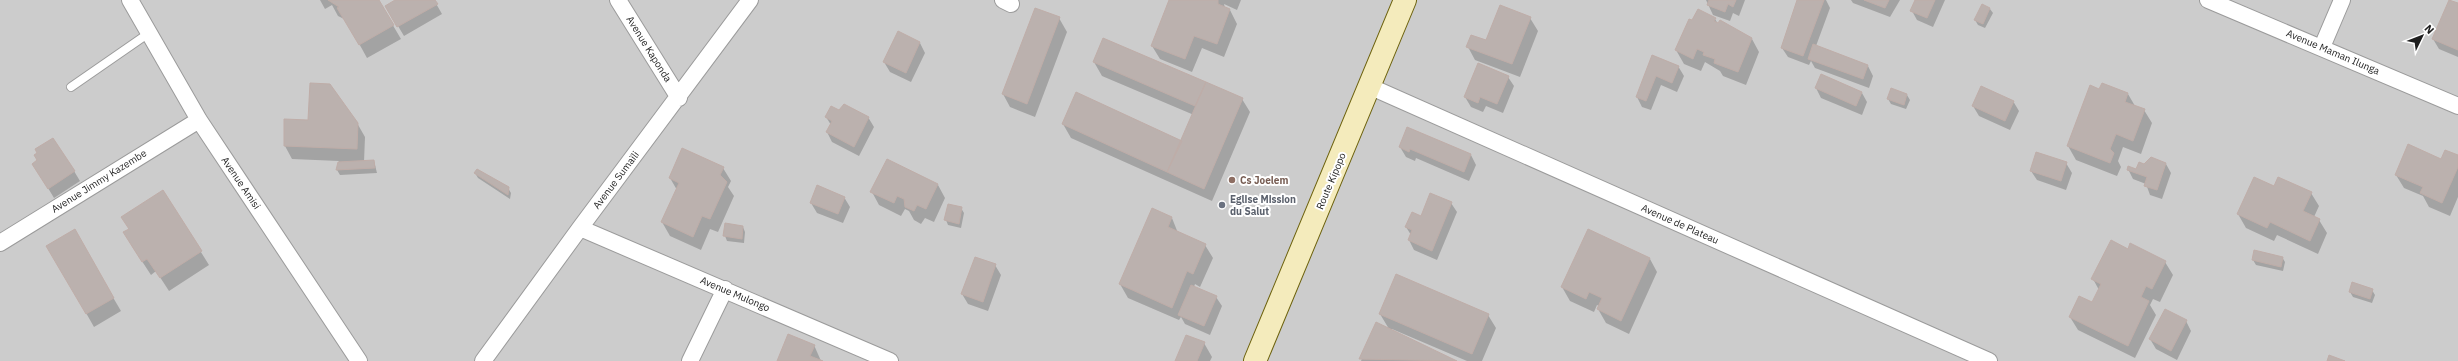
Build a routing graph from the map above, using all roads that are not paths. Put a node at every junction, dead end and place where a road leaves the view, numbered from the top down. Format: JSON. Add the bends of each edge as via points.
{"nodes":[{"id":1,"x":130,"y":0,"type":"edge"},
{"id":2,"x":618,"y":0,"type":"edge"},
{"id":3,"x":750,"y":0,"type":"edge"},
{"id":4,"x":1405,"y":0,"type":"edge"},
{"id":5,"x":2208,"y":0,"type":"edge"},
{"id":6,"x":2342,"y":0,"type":"edge"},
{"id":7,"x":149,"y":34,"type":"junction"},
{"id":8,"x":2322,"y":47,"type":"junction"},
{"id":9,"x":71,"y":87,"type":"dead end"},
{"id":10,"x":1371,"y":87,"type":"junction"},
{"id":11,"x":679,"y":98,"type":"junction"},
{"id":12,"x":2458,"y":106,"type":"edge"},
{"id":13,"x":199,"y":120,"type":"junction"},
{"id":14,"x":580,"y":228,"type":"junction"},
{"id":15,"x":0,"y":243,"type":"edge"},
{"id":16,"x":725,"y":289,"type":"junction"},
{"id":17,"x":359,"y":361,"type":"edge"},
{"id":18,"x":483,"y":361,"type":"edge"},
{"id":19,"x":690,"y":361,"type":"edge"},
{"id":20,"x":890,"y":361,"type":"edge"},
{"id":21,"x":1255,"y":361,"type":"edge"},
{"id":22,"x":1989,"y":361,"type":"edge"}],
"edges":[{"from":1,"to":7,"type":"street","name":"Avenue Amisi"},
{"from":2,"to":11,"type":"street","name":"Avenue Kaponda"},
{"from":3,"to":11,"type":"street","name":"Avenue Sumaïli"},
{"from":4,"to":10,"type":"main road","name":"Route Kipopo"},
{"from":5,"to":8,"type":"street","name":"Avenue Maman Ilunga"},
{"from":6,"to":8,"type":"street"},
{"from":7,"to":9,"type":"lane"},
{"from":7,"to":13,"type":"street","name":"Avenue Amisi"},
{"from":8,"to":12,"type":"street","name":"Avenue Maman Ilunga"},
{"from":10,"to":21,"type":"main road","name":"Route Kipopo"},
{"from":10,"to":22,"type":"street","name":"Avenue de Plateau"},
{"from":11,"to":14,"type":"street","name":"Avenue Sumaïli"},
{"from":13,"to":15,"type":"street","name":"Avenue Jimmy Kazembe"},
{"from":13,"to":17,"type":"street","name":"Avenue Amisi"},
{"from":14,"to":16,"type":"street","name":"Avenue Mulongo"},
{"from":14,"to":18,"type":"street","name":"Avenue Sumaïli"},
{"from":16,"to":19,"type":"street"},
{"from":16,"to":20,"type":"street","name":"Avenue Mulongo"}]}
